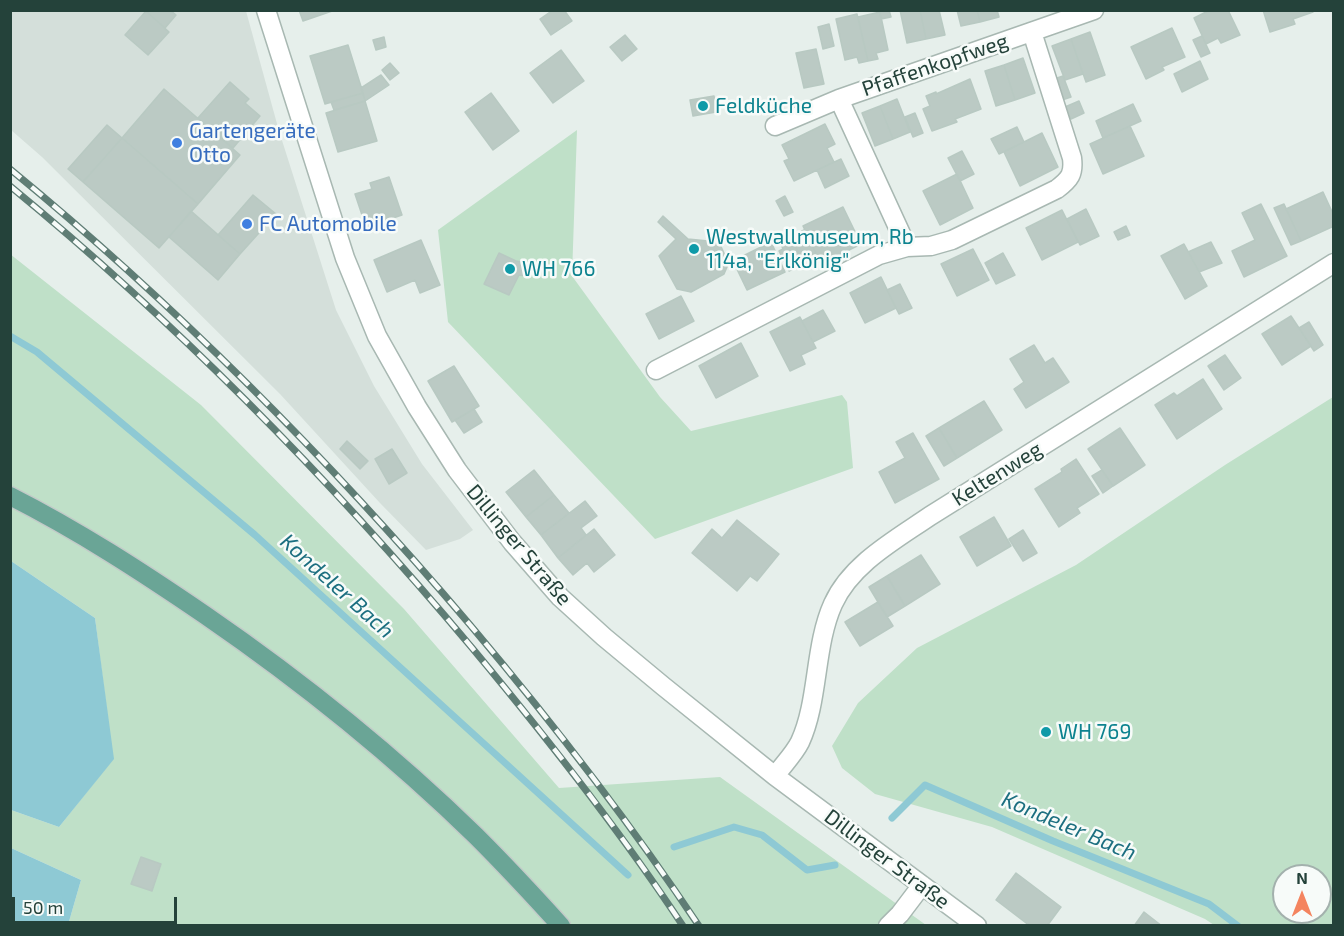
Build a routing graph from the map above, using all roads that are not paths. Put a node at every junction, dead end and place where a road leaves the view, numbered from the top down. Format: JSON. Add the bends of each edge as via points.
{"nodes":[{"id":1,"x":266,"y":10,"type":"edge"},
{"id":2,"x":1094,"y":10,"type":"edge"},
{"id":3,"x":1032,"y":32,"type":"junction"},
{"id":4,"x":839,"y":99,"type":"junction"},
{"id":5,"x":775,"y":126,"type":"dead end"},
{"id":6,"x":908,"y":247,"type":"junction"},
{"id":7,"x":1334,"y":263,"type":"edge"},
{"id":8,"x":656,"y":370,"type":"dead end"},
{"id":9,"x":10,"y":496,"type":"edge"},
{"id":10,"x":775,"y":776,"type":"junction"},
{"id":11,"x":922,"y":885,"type":"junction"},
{"id":12,"x":561,"y":926,"type":"edge"},
{"id":13,"x":888,"y":926,"type":"edge"},
{"id":14,"x":977,"y":926,"type":"edge"}],
"edges":[{"from":1,"to":10,"type":"street","name":"Dillinger Straße","via":[[321,188],[377,336],[457,470],[560,597],[655,680]]},
{"from":2,"to":3,"type":"street","name":"Pfaffenkopfweg"},
{"from":3,"to":4,"type":"street","name":"Pfaffenkopfweg"},
{"from":3,"to":6,"type":"street","name":"Pfaffenkopfweg","via":[[1074,171],[1057,189],[952,240]]},
{"from":4,"to":5,"type":"street","name":"Pfaffenkopfweg"},
{"from":4,"to":6,"type":"street","name":"Pfaffenkopfweg"},
{"from":6,"to":8,"type":"street","name":"Pfaffenkopfweg","via":[[879,255]]},
{"from":7,"to":10,"type":"street","name":"Keltenweg","via":[[930,516],[868,559],[846,582],[832,605],[807,724],[799,745]]},
{"from":9,"to":12,"type":"main road","via":[[134,566],[341,716],[477,837]]},
{"from":10,"to":11,"type":"street","name":"Dillinger Straße"},
{"from":11,"to":13,"type":"street"},
{"from":11,"to":14,"type":"street","name":"Dillinger Straße"}]}
